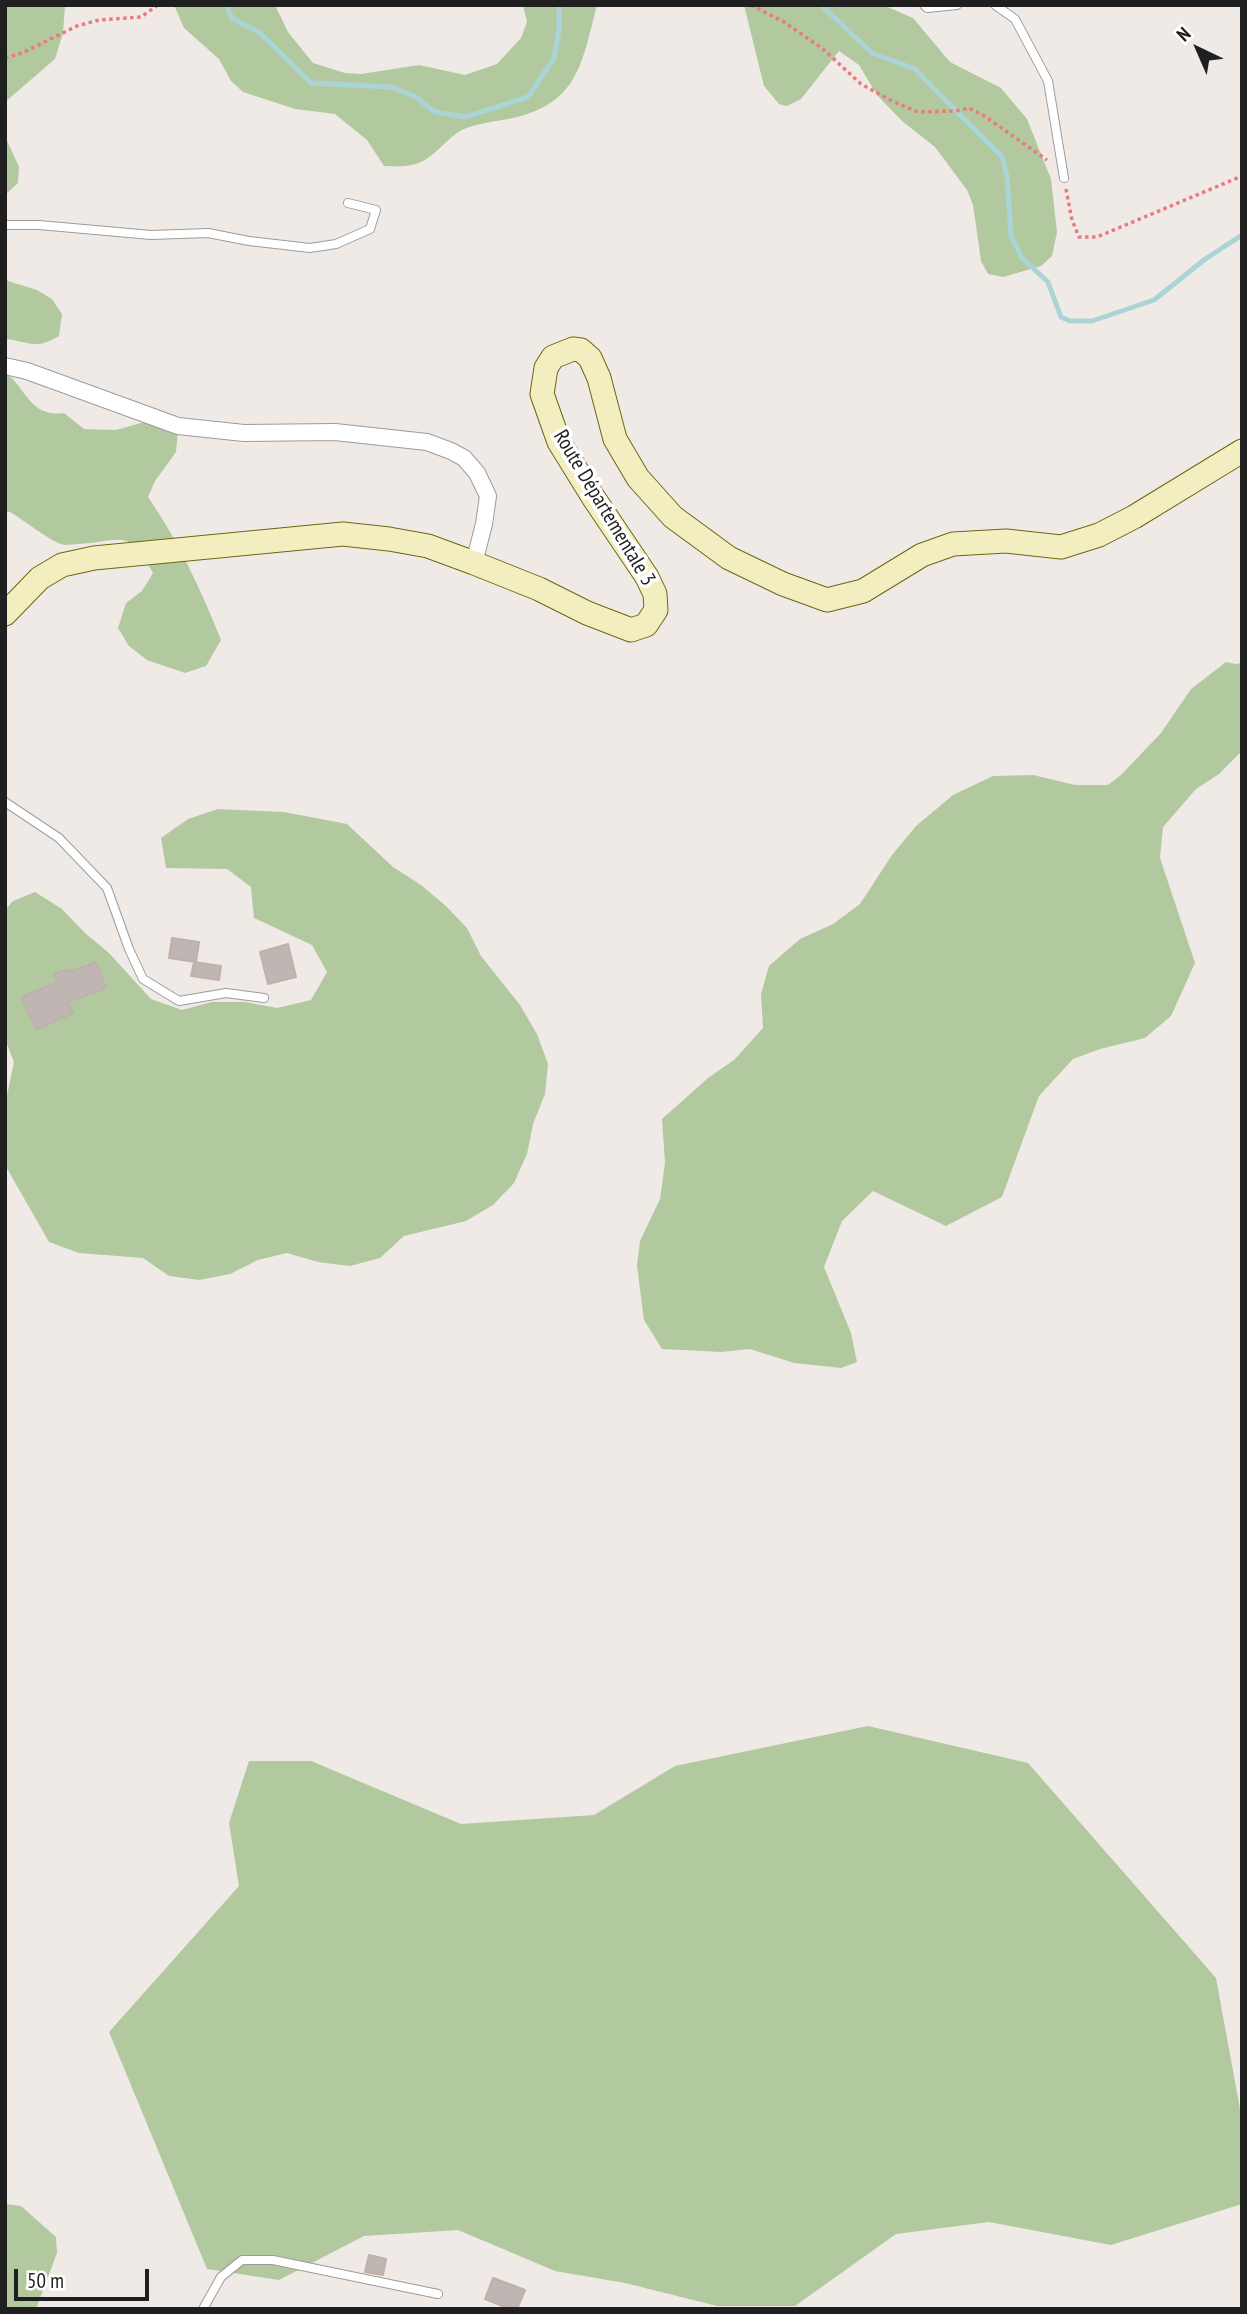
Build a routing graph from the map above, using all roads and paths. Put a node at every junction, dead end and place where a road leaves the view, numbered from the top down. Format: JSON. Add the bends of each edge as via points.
{"nodes":[{"id":1,"x":158,"y":5,"type":"edge"},
{"id":2,"x":751,"y":5,"type":"edge"},
{"id":3,"x":924,"y":5,"type":"edge"},
{"id":4,"x":957,"y":5,"type":"edge"},
{"id":5,"x":995,"y":5,"type":"edge"},
{"id":6,"x":5,"y":58,"type":"edge"},
{"id":7,"x":1242,"y":176,"type":"edge"},
{"id":8,"x":1064,"y":177,"type":"junction"},
{"id":9,"x":348,"y":203,"type":"dead end"},
{"id":10,"x":5,"y":225,"type":"edge"},
{"id":11,"x":5,"y":366,"type":"edge"},
{"id":12,"x":1242,"y":451,"type":"edge"},
{"id":13,"x":474,"y":563,"type":"junction"},
{"id":14,"x":5,"y":614,"type":"edge"},
{"id":15,"x":5,"y":802,"type":"edge"},
{"id":16,"x":264,"y":998,"type":"dead end"},
{"id":17,"x":438,"y":2294,"type":"dead end"},
{"id":18,"x":203,"y":2309,"type":"edge"}],
"edges":[{"from":1,"to":6,"type":"path","via":[[141,17],[77,26]]},
{"from":2,"to":8,"type":"path","via":[[823,49],[861,84],[918,112],[969,108],[1052,163]]},
{"from":3,"to":4,"type":"lane"},
{"from":5,"to":8,"type":"lane","via":[[1015,19],[1048,81]]},
{"from":7,"to":8,"type":"path","via":[[1097,237],[1079,237]]},
{"from":9,"to":10,"type":"lane","via":[[376,210],[370,229],[336,244],[310,247],[208,233],[151,235]]},
{"from":11,"to":13,"type":"street","via":[[178,426],[244,433],[335,432],[427,442],[450,451],[477,473],[488,496]]},
{"from":12,"to":13,"type":"main road","name":"Route Départementale 3","via":[[1098,536],[1061,547],[1006,541],[953,544],[922,555],[863,591],[827,600],[729,558],[673,517],[638,478],[615,439],[590,358],[573,349],[553,357],[546,368],[542,394],[559,442],[647,577],[656,610],[646,625],[631,630]]},
{"from":13,"to":14,"type":"main road","name":"Route Départementale 3","via":[[428,546],[343,534],[94,558],[62,565],[40,578]]},
{"from":15,"to":16,"type":"lane","via":[[59,838],[107,888],[143,979],[179,1001],[226,993]]},
{"from":17,"to":18,"type":"lane","via":[[273,2260],[242,2260],[221,2277]]}]}
